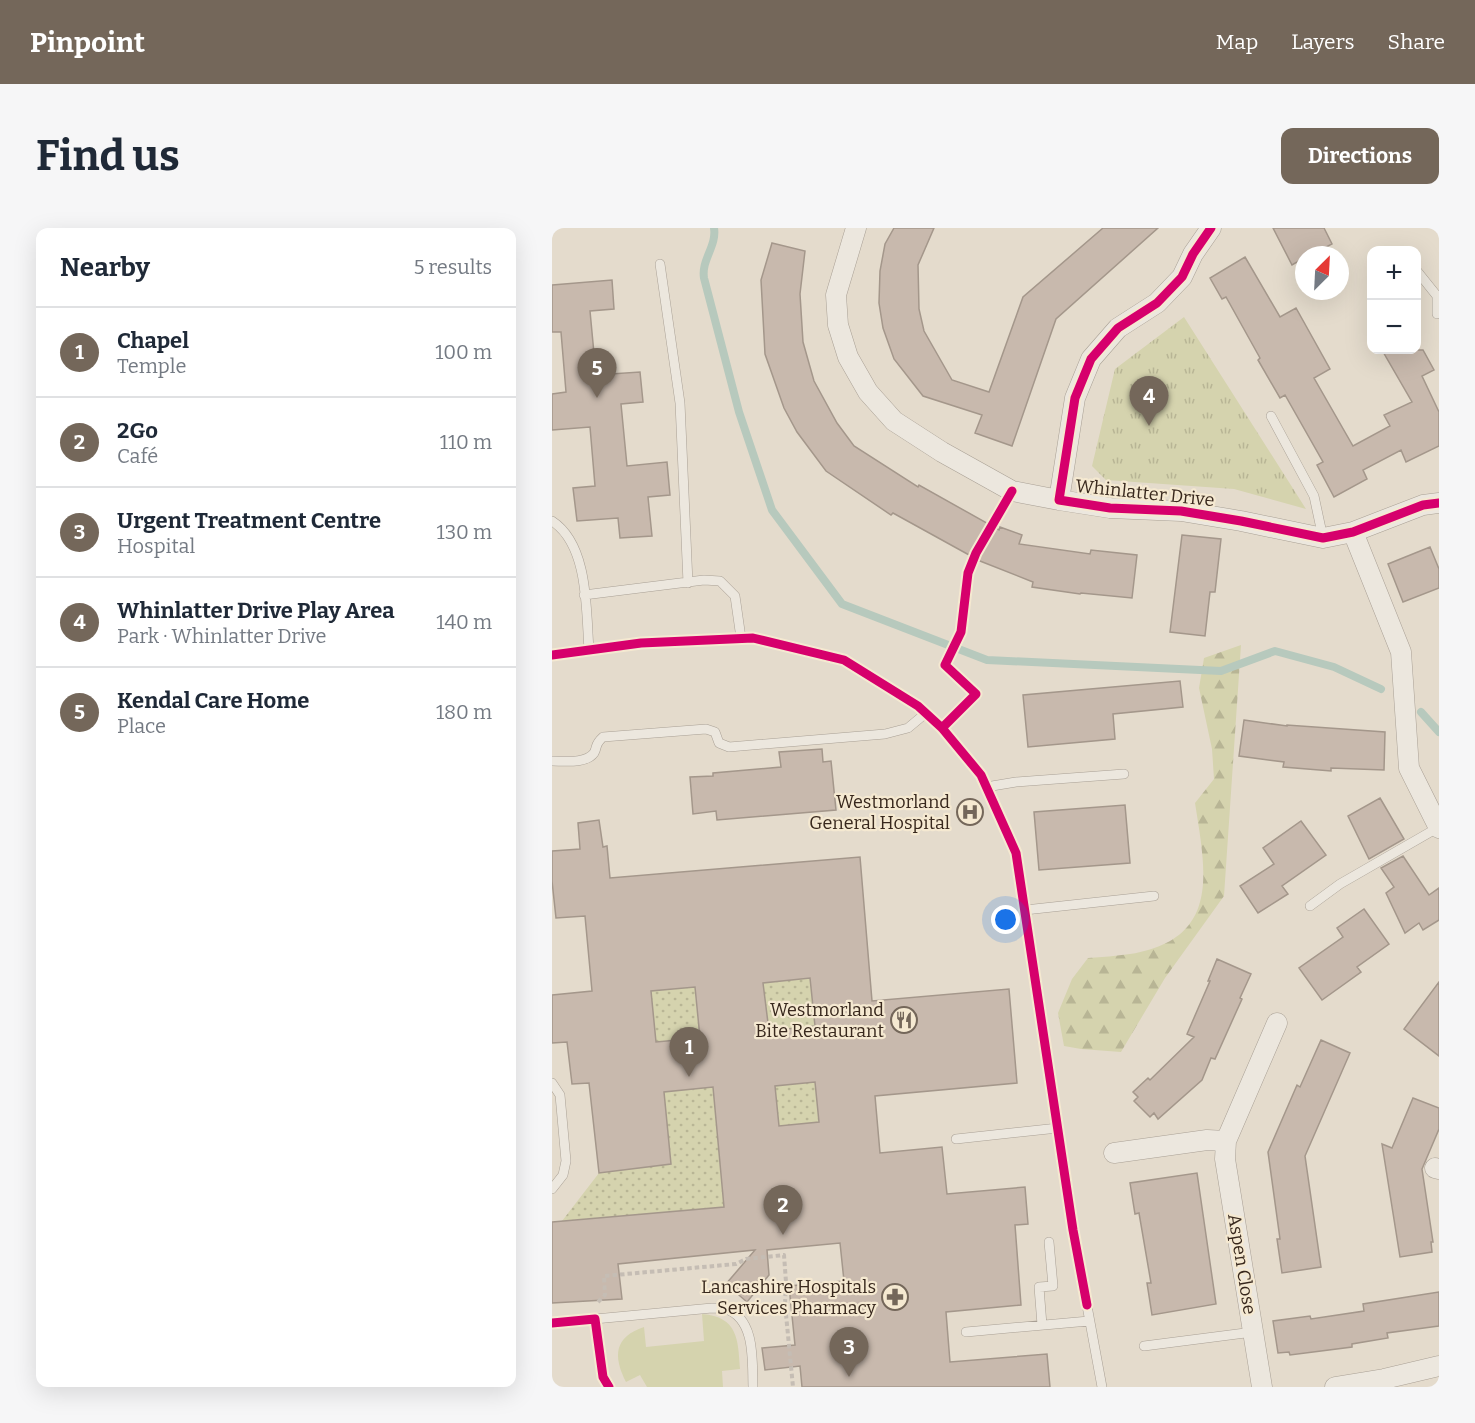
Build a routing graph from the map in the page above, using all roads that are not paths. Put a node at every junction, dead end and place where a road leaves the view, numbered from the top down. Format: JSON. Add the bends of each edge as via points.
{"nodes":[{"id":1,"x":856,"y":228,"type":"edge"},
{"id":2,"x":1211,"y":228,"type":"edge"},
{"id":3,"x":660,"y":264,"type":"dead end"},
{"id":4,"x":1421,"y":276,"type":"edge"},
{"id":5,"x":1438,"y":295,"type":"edge"},
{"id":6,"x":1437,"y":314,"type":"dead end"},
{"id":7,"x":1271,"y":416,"type":"dead end"},
{"id":8,"x":1059,"y":500,"type":"junction"},
{"id":9,"x":1439,"y":503,"type":"edge"},
{"id":10,"x":552,"y":521,"type":"edge"},
{"id":11,"x":1353,"y":532,"type":"junction"},
{"id":12,"x":1323,"y":538,"type":"junction"},
{"id":13,"x":688,"y":583,"type":"junction"},
{"id":14,"x":584,"y":595,"type":"junction"},
{"id":15,"x":741,"y":638,"type":"junction"},
{"id":16,"x":589,"y":650,"type":"junction"},
{"id":17,"x":552,"y":655,"type":"edge"},
{"id":18,"x":926,"y":713,"type":"junction"},
{"id":19,"x":552,"y":761,"type":"edge"},
{"id":20,"x":1124,"y":774,"type":"dead end"},
{"id":21,"x":986,"y":787,"type":"junction"},
{"id":22,"x":1439,"y":827,"type":"edge"},
{"id":23,"x":1154,"y":896,"type":"dead end"},
{"id":24,"x":1310,"y":906,"type":"dead end"},
{"id":25,"x":1025,"y":910,"type":"junction"},
{"id":26,"x":1277,"y":1023,"type":"dead end"},
{"id":27,"x":552,"y":1083,"type":"edge"},
{"id":28,"x":1058,"y":1128,"type":"junction"},
{"id":29,"x":956,"y":1139,"type":"dead end"},
{"id":30,"x":1226,"y":1141,"type":"junction"},
{"id":31,"x":1114,"y":1154,"type":"dead end"},
{"id":32,"x":552,"y":1189,"type":"edge"},
{"id":33,"x":1049,"y":1242,"type":"dead end"},
{"id":34,"x":595,"y":1320,"type":"junction"},
{"id":35,"x":1089,"y":1321,"type":"junction"},
{"id":36,"x":552,"y":1323,"type":"edge"},
{"id":37,"x":1042,"y":1325,"type":"junction"},
{"id":38,"x":966,"y":1332,"type":"dead end"},
{"id":39,"x":1253,"y":1332,"type":"junction"},
{"id":40,"x":1144,"y":1346,"type":"dead end"},
{"id":41,"x":1439,"y":1366,"type":"edge"},
{"id":42,"x":609,"y":1387,"type":"edge"},
{"id":43,"x":753,"y":1387,"type":"edge"},
{"id":44,"x":1102,"y":1387,"type":"edge"},
{"id":45,"x":1262,"y":1387,"type":"edge"},
{"id":46,"x":1335,"y":1387,"type":"edge"}],
"edges":[{"from":1,"to":8,"type":"street","via":[[836,296],[838,325],[849,357],[868,392],[894,421],[942,452],[1012,491]]},
{"from":2,"to":8,"type":"street","name":"Whinlatter Drive","via":[[1182,277],[1157,303],[1118,328],[1091,359],[1075,398]]},
{"from":3,"to":13,"type":"lane","via":[[680,403]]},
{"from":4,"to":5,"type":"lane"},
{"from":5,"to":6,"type":"lane"},
{"from":7,"to":12,"type":"lane","via":[[1314,496]]},
{"from":8,"to":12,"type":"street","name":"Whinlatter Drive","via":[[1110,508],[1181,511]]},
{"from":9,"to":11,"type":"street","name":"Whinlatter Drive","via":[[1422,505]]},
{"from":10,"to":14,"type":"lane","via":[[562,528],[575,548]]},
{"from":11,"to":12,"type":"street","name":"Whinlatter Drive"},
{"from":11,"to":22,"type":"street","via":[[1401,652],[1409,768]]},
{"from":13,"to":14,"type":"lane"},
{"from":13,"to":15,"type":"lane","via":[[720,581],[735,596]]},
{"from":14,"to":16,"type":"lane"},
{"from":15,"to":16,"type":"lane"},
{"from":15,"to":18,"type":"lane","via":[[844,660]]},
{"from":16,"to":17,"type":"lane"},
{"from":18,"to":19,"type":"lane","via":[[908,728],[885,734],[729,747],[719,743],[715,732],[706,729],[603,737],[586,760]]},
{"from":18,"to":21,"type":"lane","via":[[981,776]]},
{"from":20,"to":21,"type":"lane"},
{"from":21,"to":25,"type":"lane","via":[[1016,853]]},
{"from":22,"to":24,"type":"lane","via":[[1340,884]]},
{"from":23,"to":25,"type":"lane"},
{"from":25,"to":28,"type":"lane"},
{"from":26,"to":30,"type":"street","name":"Aspen Close"},
{"from":27,"to":32,"type":"lane","via":[[560,1095],[566,1161],[563,1175]]},
{"from":28,"to":29,"type":"lane"},
{"from":28,"to":35,"type":"lane"},
{"from":30,"to":31,"type":"street","via":[[1208,1140]]},
{"from":30,"to":39,"type":"street","name":"Aspen Close","via":[[1225,1159]]},
{"from":33,"to":37,"type":"lane","via":[[1053,1286],[1039,1287]]},
{"from":34,"to":36,"type":"lane"},
{"from":34,"to":42,"type":"lane","via":[[603,1377]]},
{"from":34,"to":43,"type":"lane","via":[[726,1309],[746,1326]]},
{"from":35,"to":37,"type":"lane"},
{"from":35,"to":44,"type":"lane"},
{"from":37,"to":38,"type":"lane"},
{"from":39,"to":40,"type":"lane"},
{"from":39,"to":45,"type":"street","name":"Aspen Close"},
{"from":41,"to":46,"type":"street"}]}
